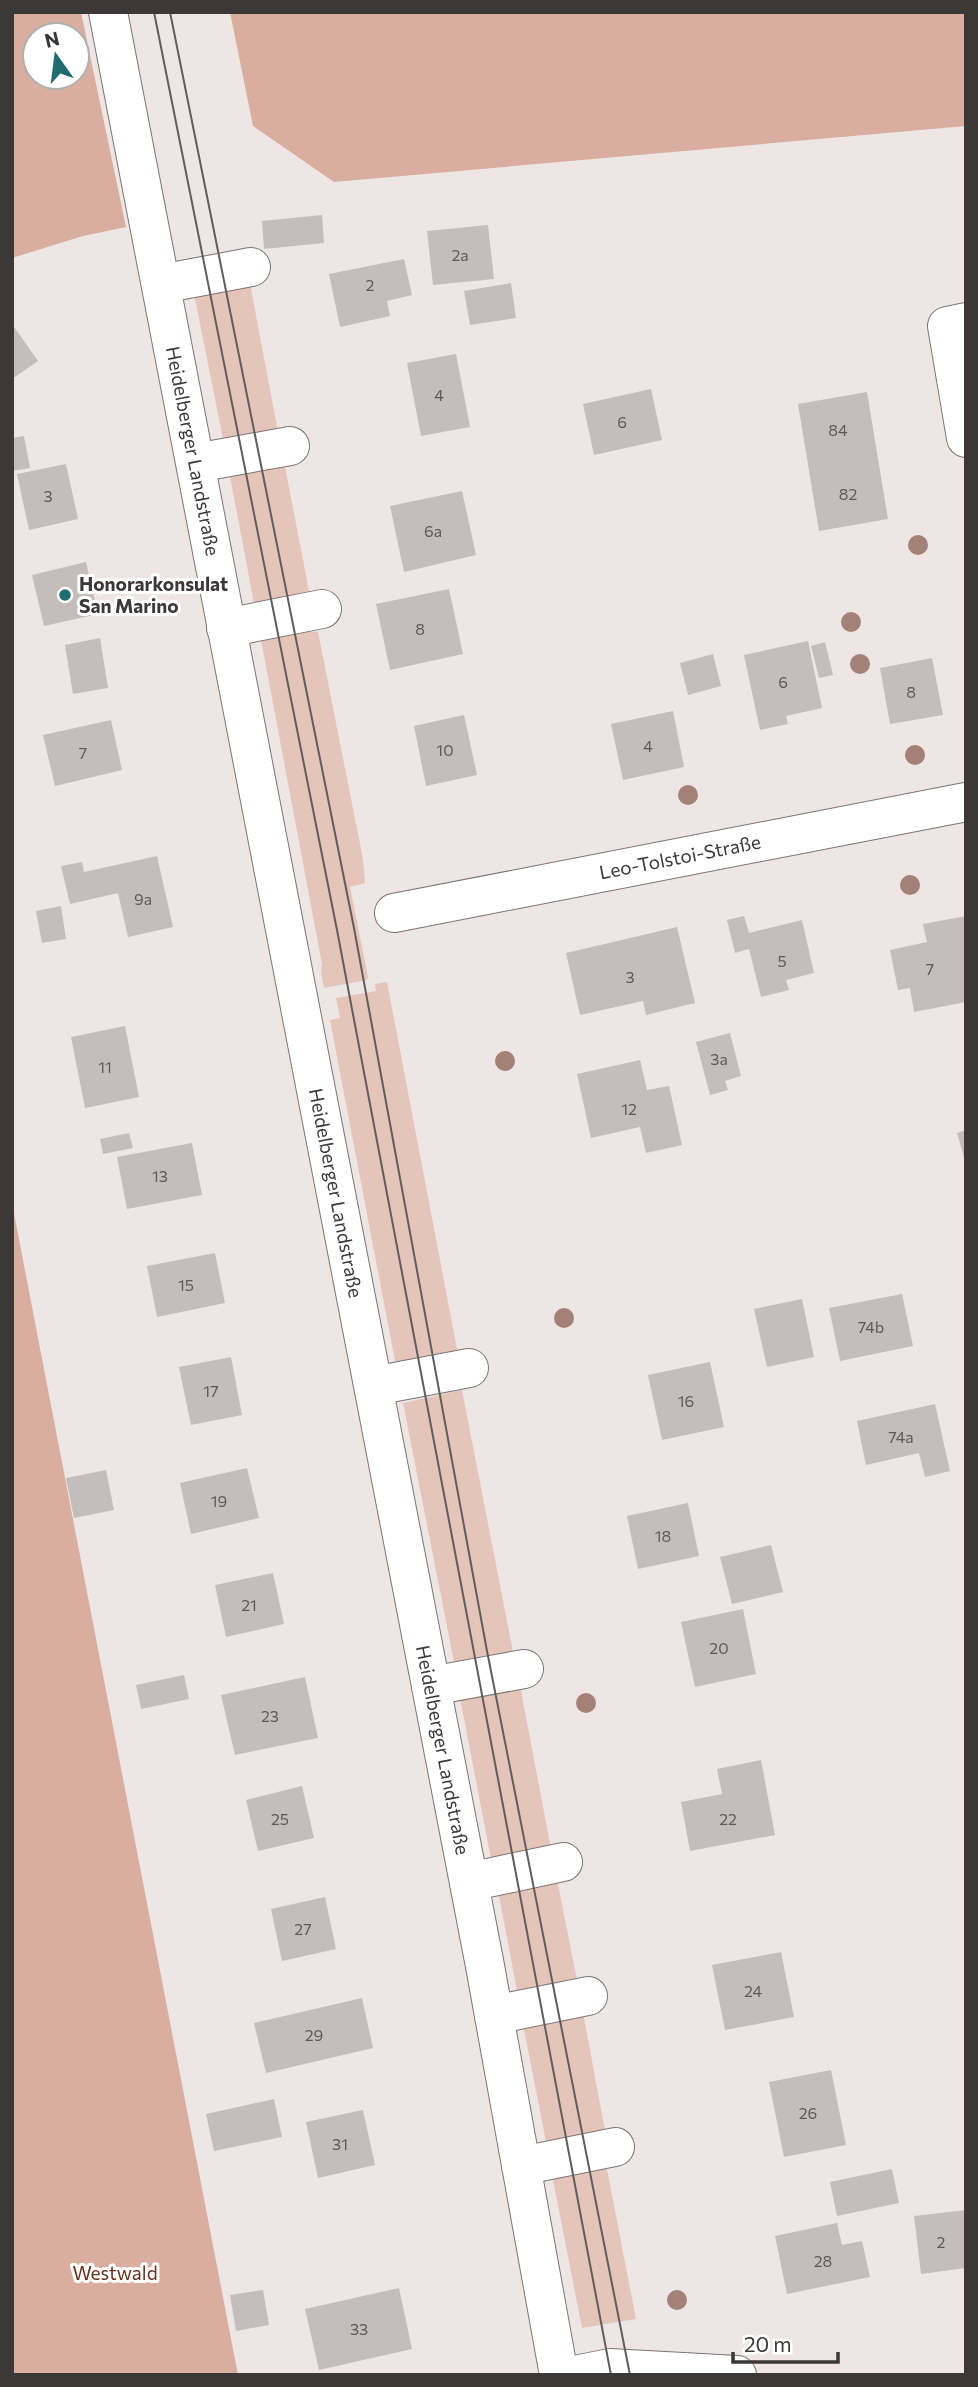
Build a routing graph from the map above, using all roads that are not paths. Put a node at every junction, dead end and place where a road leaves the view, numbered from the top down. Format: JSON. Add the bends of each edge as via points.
{"nodes":[{"id":1,"x":108,"y":12,"type":"edge"},
{"id":2,"x":251,"y":267,"type":"dead end"},
{"id":3,"x":161,"y":284,"type":"junction"},
{"id":4,"x":957,"y":324,"type":"edge"},
{"id":5,"x":966,"y":438,"type":"edge"},
{"id":6,"x":290,"y":446,"type":"dead end"},
{"id":7,"x":196,"y":463,"type":"junction"},
{"id":8,"x":322,"y":609,"type":"dead end"},
{"id":9,"x":226,"y":628,"type":"junction"},
{"id":10,"x":966,"y":802,"type":"edge"},
{"id":11,"x":394,"y":913,"type":"dead end"},
{"id":12,"x":469,"y":1368,"type":"dead end"},
{"id":13,"x":373,"y":1386,"type":"junction"},
{"id":14,"x":524,"y":1669,"type":"dead end"},
{"id":15,"x":431,"y":1686,"type":"junction"},
{"id":16,"x":563,"y":1862,"type":"dead end"},
{"id":17,"x":469,"y":1882,"type":"junction"},
{"id":18,"x":588,"y":1996,"type":"dead end"},
{"id":19,"x":494,"y":2015,"type":"junction"},
{"id":20,"x":615,"y":2147,"type":"dead end"},
{"id":21,"x":521,"y":2166,"type":"junction"},
{"id":22,"x":559,"y":2375,"type":"edge"},
{"id":23,"x":575,"y":2375,"type":"edge"},
{"id":24,"x":737,"y":2375,"type":"edge"}],
"edges":[{"from":1,"to":3,"type":"street","name":"Heidelberger Landstraße"},
{"from":2,"to":3,"type":"street"},
{"from":3,"to":7,"type":"street","name":"Heidelberger Landstraße"},
{"from":4,"to":5,"type":"street"},
{"from":6,"to":7,"type":"street"},
{"from":7,"to":9,"type":"street","name":"Heidelberger Landstraße"},
{"from":8,"to":9,"type":"street"},
{"from":9,"to":13,"type":"street","name":"Heidelberger Landstraße"},
{"from":10,"to":11,"type":"street","name":"Leo-Tolstoi-Straße"},
{"from":12,"to":13,"type":"street"},
{"from":13,"to":15,"type":"street","name":"Heidelberger Landstraße"},
{"from":14,"to":15,"type":"street"},
{"from":15,"to":17,"type":"street","name":"Heidelberger Landstraße"},
{"from":16,"to":17,"type":"street"},
{"from":17,"to":19,"type":"street","name":"Heidelberger Landstraße"},
{"from":18,"to":19,"type":"street"},
{"from":19,"to":21,"type":"street","name":"Heidelberger Landstraße"},
{"from":20,"to":21,"type":"street"},
{"from":21,"to":22,"type":"street","name":"Heidelberger Landstraße"},
{"from":23,"to":24,"type":"street","via":[[610,2368]]}]}
